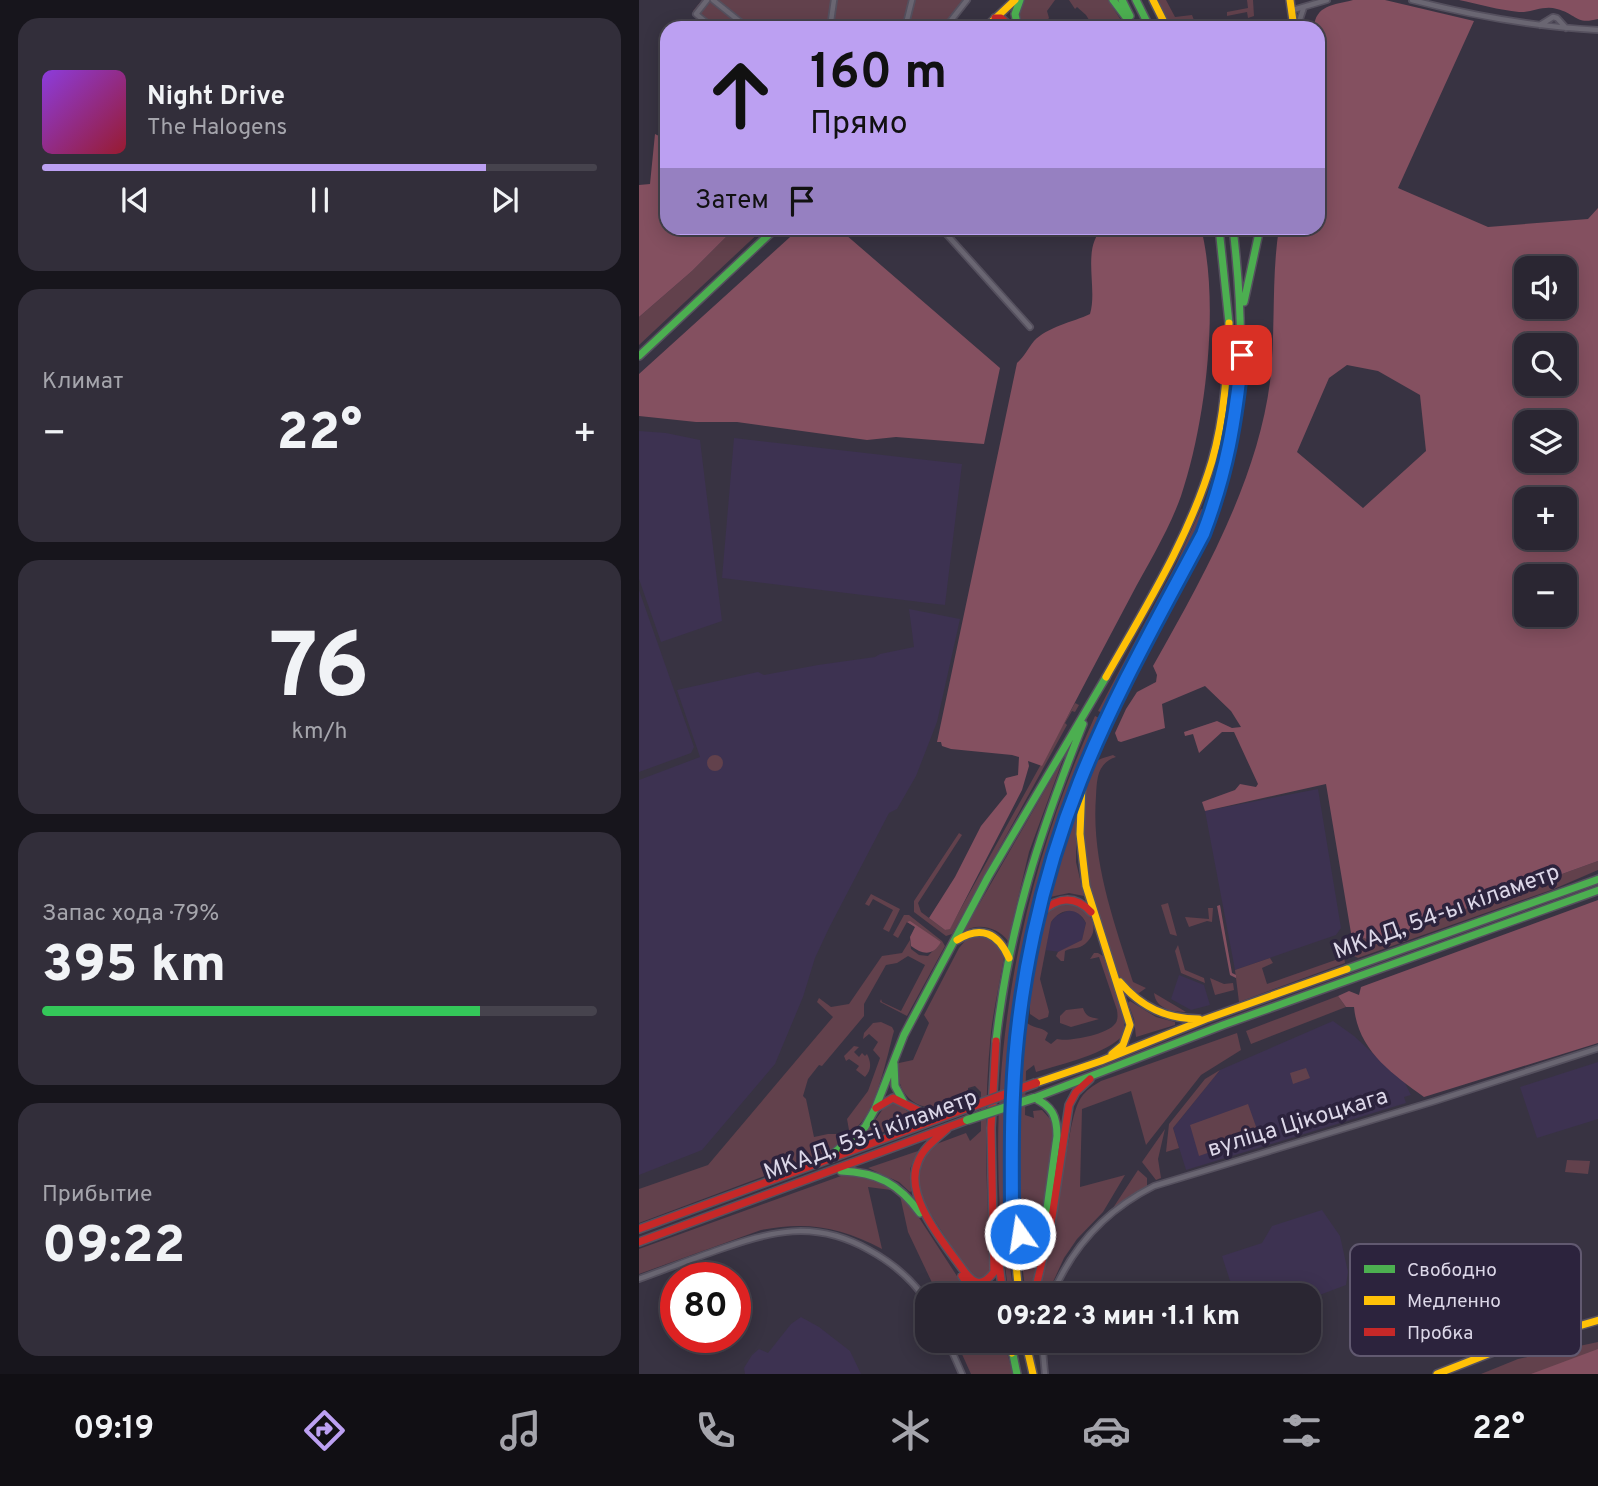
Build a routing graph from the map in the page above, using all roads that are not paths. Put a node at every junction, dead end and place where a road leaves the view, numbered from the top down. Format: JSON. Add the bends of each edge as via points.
{"nodes":[{"id":1,"x":707,"y":0,"type":"edge"},
{"id":2,"x":713,"y":0,"type":"edge"},
{"id":3,"x":834,"y":0,"type":"edge"},
{"id":4,"x":912,"y":0,"type":"edge"},
{"id":5,"x":967,"y":0,"type":"edge"},
{"id":6,"x":1017,"y":0,"type":"edge"},
{"id":7,"x":1113,"y":0,"type":"edge"},
{"id":8,"x":1122,"y":0,"type":"edge"},
{"id":9,"x":1136,"y":0,"type":"edge"},
{"id":10,"x":1153,"y":0,"type":"edge"},
{"id":11,"x":1327,"y":0,"type":"edge"},
{"id":12,"x":1412,"y":0,"type":"edge"},
{"id":13,"x":1295,"y":1,"type":"edge"},
{"id":14,"x":1304,"y":7,"type":"junction"},
{"id":15,"x":1293,"y":10,"type":"junction"},
{"id":16,"x":995,"y":18,"type":"junction"},
{"id":17,"x":704,"y":21,"type":"edge"},
{"id":18,"x":739,"y":21,"type":"edge"},
{"id":19,"x":831,"y":21,"type":"edge"},
{"id":20,"x":907,"y":21,"type":"edge"},
{"id":21,"x":950,"y":21,"type":"edge"},
{"id":22,"x":992,"y":21,"type":"edge"},
{"id":23,"x":996,"y":21,"type":"edge"},
{"id":24,"x":1004,"y":21,"type":"edge"},
{"id":25,"x":1016,"y":21,"type":"edge"},
{"id":26,"x":1130,"y":21,"type":"edge"},
{"id":27,"x":1132,"y":21,"type":"edge"},
{"id":28,"x":1146,"y":21,"type":"edge"},
{"id":29,"x":1164,"y":21,"type":"edge"},
{"id":30,"x":1295,"y":21,"type":"edge"},
{"id":31,"x":1299,"y":21,"type":"edge"},
{"id":32,"x":1540,"y":26,"type":"junction"},
{"id":33,"x":1567,"y":29,"type":"junction"},
{"id":34,"x":1598,"y":30,"type":"edge"},
{"id":35,"x":769,"y":235,"type":"edge"},
{"id":36,"x":947,"y":235,"type":"edge"},
{"id":37,"x":1220,"y":235,"type":"edge"},
{"id":38,"x":1234,"y":235,"type":"edge"},
{"id":39,"x":1258,"y":235,"type":"edge"},
{"id":40,"x":1242,"y":312,"type":"junction"},
{"id":41,"x":1030,"y":327,"type":"dead end"},
{"id":42,"x":639,"y":356,"type":"edge"},
{"id":43,"x":1089,"y":709,"type":"junction"},
{"id":44,"x":1083,"y":773,"type":"junction"},
{"id":45,"x":1598,"y":879,"type":"edge"},
{"id":46,"x":1598,"y":890,"type":"edge"},
{"id":47,"x":1039,"y":915,"type":"junction"},
{"id":48,"x":1095,"y":917,"type":"junction"},
{"id":49,"x":953,"y":945,"type":"junction"},
{"id":50,"x":1009,"y":959,"type":"junction"},
{"id":51,"x":1113,"y":972,"type":"junction"},
{"id":52,"x":1309,"y":983,"type":"joint"},
{"id":53,"x":1312,"y":993,"type":"joint"},
{"id":54,"x":1206,"y":1019,"type":"junction"},
{"id":55,"x":1598,"y":1048,"type":"edge"},
{"id":56,"x":894,"y":1055,"type":"junction"},
{"id":57,"x":1101,"y":1061,"type":"junction"},
{"id":58,"x":1095,"y":1075,"type":"junction"},
{"id":59,"x":1034,"y":1098,"type":"junction"},
{"id":60,"x":903,"y":1101,"type":"junction"},
{"id":61,"x":875,"y":1109,"type":"junction"},
{"id":62,"x":957,"y":1111,"type":"junction"},
{"id":63,"x":947,"y":1129,"type":"junction"},
{"id":64,"x":828,"y":1158,"type":"junction"},
{"id":65,"x":831,"y":1172,"type":"junction"},
{"id":66,"x":1012,"y":1222,"type":"junction"},
{"id":67,"x":995,"y":1226,"type":"junction"},
{"id":68,"x":639,"y":1229,"type":"edge"},
{"id":69,"x":639,"y":1241,"type":"edge"},
{"id":70,"x":639,"y":1279,"type":"edge"},
{"id":71,"x":966,"y":1283,"type":"edge"},
{"id":72,"x":1002,"y":1283,"type":"edge"},
{"id":73,"x":1018,"y":1283,"type":"edge"},
{"id":74,"x":1037,"y":1283,"type":"edge"},
{"id":75,"x":1058,"y":1283,"type":"edge"},
{"id":76,"x":915,"y":1284,"type":"edge"},
{"id":77,"x":1598,"y":1320,"type":"edge"},
{"id":78,"x":1581,"y":1325,"type":"edge"},
{"id":79,"x":953,"y":1353,"type":"edge"},
{"id":80,"x":1012,"y":1353,"type":"edge"},
{"id":81,"x":1029,"y":1353,"type":"edge"},
{"id":82,"x":1044,"y":1353,"type":"edge"},
{"id":83,"x":1483,"y":1356,"type":"edge"},
{"id":84,"x":962,"y":1374,"type":"edge"},
{"id":85,"x":1017,"y":1374,"type":"edge"},
{"id":86,"x":1033,"y":1374,"type":"edge"},
{"id":87,"x":1045,"y":1374,"type":"edge"},
{"id":88,"x":1437,"y":1374,"type":"edge"}],
"edges":[{"from":1,"to":17,"type":"street","via":[[696,14]]},
{"from":2,"to":18,"type":"street"},
{"from":3,"to":19,"type":"street"},
{"from":4,"to":20,"type":"street"},
{"from":5,"to":21,"type":"street"},
{"from":6,"to":16,"type":"main road"},
{"from":6,"to":25,"type":"main road"},
{"from":7,"to":26,"type":"main road"},
{"from":8,"to":27,"type":"main road"},
{"from":9,"to":28,"type":"main road"},
{"from":10,"to":29,"type":"main road"},
{"from":11,"to":14,"type":"street"},
{"from":12,"to":32,"type":"street"},
{"from":13,"to":14,"type":"street"},
{"from":13,"to":15,"type":"main road"},
{"from":14,"to":15,"type":"street"},
{"from":14,"to":31,"type":"street"},
{"from":15,"to":30,"type":"main road"},
{"from":16,"to":22,"type":"main road"},
{"from":16,"to":23,"type":"main road"},
{"from":16,"to":24,"type":"main road"},
{"from":32,"to":33,"type":"street"},
{"from":32,"to":33,"type":"street","via":[[1553,17]]},
{"from":33,"to":34,"type":"street"},
{"from":35,"to":42,"type":"main road"},
{"from":36,"to":41,"type":"street"},
{"from":37,"to":43,"type":"main road","via":[[1229,323],[1222,414],[1212,460],[1170,561]]},
{"from":38,"to":40,"type":"main road"},
{"from":39,"to":40,"type":"main road"},
{"from":40,"to":44,"type":"main road","via":[[1237,404],[1215,503]]},
{"from":43,"to":49,"type":"main road","via":[[988,877]]},
{"from":43,"to":50,"type":"main road","via":[[1027,877]]},
{"from":44,"to":47,"type":"main road"},
{"from":44,"to":48,"type":"main road","via":[[1082,863]]},
{"from":45,"to":52,"type":"main road","name":"МКАД, 54-ы кіламетр"},
{"from":46,"to":53,"type":"main road","name":"МКАД, 54-ы кіламетр"},
{"from":47,"to":48,"type":"main road","via":[[1054,902],[1072,898]]},
{"from":47,"to":66,"type":"main road","via":[[1022,999],[1013,1096]]},
{"from":48,"to":51,"type":"main road"},
{"from":49,"to":50,"type":"main road","via":[[969,933],[990,933],[1002,943]]},
{"from":49,"to":56,"type":"main road"},
{"from":50,"to":67,"type":"main road","via":[[991,1108]]},
{"from":51,"to":54,"type":"main road","via":[[1143,1004],[1174,1018]]},
{"from":51,"to":57,"type":"main road","via":[[1130,1025],[1123,1045]]},
{"from":52,"to":54,"type":"main road","name":"МКАД, 53-і кіламетр"},
{"from":53,"to":58,"type":"main road","name":"МКАД, 53-і кіламетр"},
{"from":54,"to":57,"type":"main road","name":"МКАД, 53-і кіламетр"},
{"from":55,"to":75,"type":"street","name":"вуліца Цікоцкага","via":[[1154,1186],[1119,1206],[1090,1232]]},
{"from":56,"to":60,"type":"main road","via":[[895,1086]]},
{"from":56,"to":61,"type":"main road"},
{"from":57,"to":62,"type":"main road","name":"МКАД, 53-і кіламетр","bridge":true},
{"from":58,"to":59,"type":"main road","name":"МКАД, 53-і кіламетр"},
{"from":58,"to":74,"type":"main road","via":[[1069,1105]]},
{"from":59,"to":63,"type":"main road","name":"МКАД, 53-і кіламетр","bridge":true},
{"from":59,"to":66,"type":"main road","via":[[1051,1109],[1058,1131],[1045,1223],[1034,1239],[1025,1238]]},
{"from":60,"to":61,"type":"main road","via":[[889,1098]]},
{"from":60,"to":62,"type":"main road","via":[[922,1112]]},
{"from":61,"to":64,"type":"main road","via":[[859,1132]]},
{"from":62,"to":64,"type":"main road","name":"МКАД, 53-і кіламетр"},
{"from":63,"to":65,"type":"main road","name":"МКАД, 53-і кіламетр"},
{"from":63,"to":67,"type":"main road","via":[[928,1143],[913,1179],[922,1206],[975,1282],[987,1281],[994,1272]]},
{"from":64,"to":68,"type":"main road","name":"МКАД, 53-і кіламетр"},
{"from":65,"to":69,"type":"main road","name":"МКАД, 53-і кіламетр"},
{"from":65,"to":71,"type":"main road","via":[[866,1172],[904,1190]]},
{"from":66,"to":73,"type":"main road"},
{"from":67,"to":72,"type":"main road"},
{"from":70,"to":76,"type":"street","via":[[756,1236],[799,1230],[850,1239],[894,1265]]},
{"from":77,"to":78,"type":"main road"},
{"from":79,"to":84,"type":"street"},
{"from":80,"to":85,"type":"main road"},
{"from":81,"to":86,"type":"main road"},
{"from":82,"to":87,"type":"street"},
{"from":83,"to":88,"type":"main road"}]}
